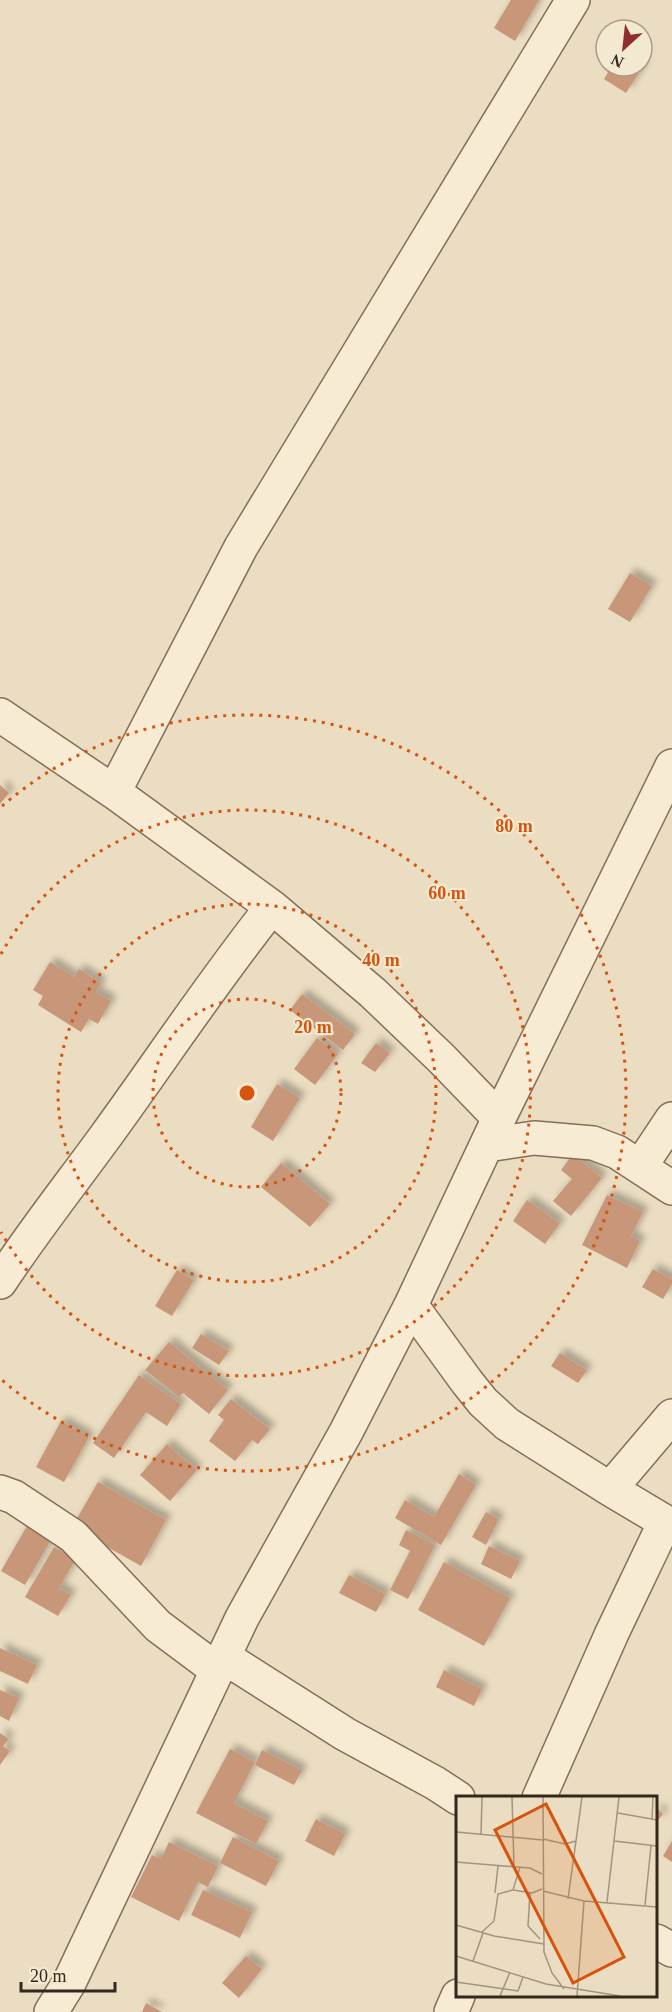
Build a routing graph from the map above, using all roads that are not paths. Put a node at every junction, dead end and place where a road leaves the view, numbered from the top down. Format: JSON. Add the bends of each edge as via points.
{"nodes":[{"id":1,"x":573,"y":0,"type":"edge"},
{"id":2,"x":0,"y":715,"type":"edge"},
{"id":3,"x":672,"y":766,"type":"edge"},
{"id":4,"x":114,"y":792,"type":"junction"},
{"id":5,"x":272,"y":907,"type":"junction"},
{"id":6,"x":672,"y":1119,"type":"edge"},
{"id":7,"x":493,"y":1132,"type":"junction"},
{"id":8,"x":640,"y":1167,"type":"junction"},
{"id":9,"x":672,"y":1188,"type":"edge"},
{"id":10,"x":0,"y":1282,"type":"edge"},
{"id":11,"x":411,"y":1305,"type":"junction"},
{"id":12,"x":672,"y":1416,"type":"edge"},
{"id":13,"x":610,"y":1489,"type":"junction"},
{"id":14,"x":0,"y":1492,"type":"edge"},
{"id":15,"x":669,"y":1524,"type":"edge"},
{"id":16,"x":221,"y":1664,"type":"junction"},
{"id":17,"x":539,"y":1796,"type":"edge"},
{"id":18,"x":456,"y":1797,"type":"edge"},
{"id":19,"x":657,"y":1942,"type":"edge"},
{"id":20,"x":672,"y":1950,"type":"edge"},
{"id":21,"x":457,"y":1997,"type":"edge"},
{"id":22,"x":51,"y":2012,"type":"edge"},
{"id":23,"x":451,"y":2012,"type":"edge"}],
"edges":[{"from":1,"to":4,"type":"street","via":[[241,547]]},
{"from":2,"to":4,"type":"street"},
{"from":3,"to":7,"type":"street"},
{"from":4,"to":5,"type":"street"},
{"from":5,"to":7,"type":"street","via":[[373,993],[442,1059]]},
{"from":5,"to":10,"type":"street","via":[[230,959]]},
{"from":6,"to":8,"type":"street"},
{"from":7,"to":8,"type":"street","via":[[593,1143]]},
{"from":7,"to":11,"type":"street"},
{"from":8,"to":9,"type":"street"},
{"from":11,"to":13,"type":"street","via":[[483,1402],[507,1424]]},
{"from":11,"to":16,"type":"street"},
{"from":12,"to":13,"type":"street"},
{"from":13,"to":15,"type":"street"},
{"from":14,"to":16,"type":"street","via":[[73,1536],[158,1626]]},
{"from":15,"to":17,"type":"street","via":[[612,1634]]},
{"from":16,"to":18,"type":"street"},
{"from":16,"to":22,"type":"street","via":[[69,1983]]},
{"from":19,"to":20,"type":"street"},
{"from":21,"to":23,"type":"street"}]}
